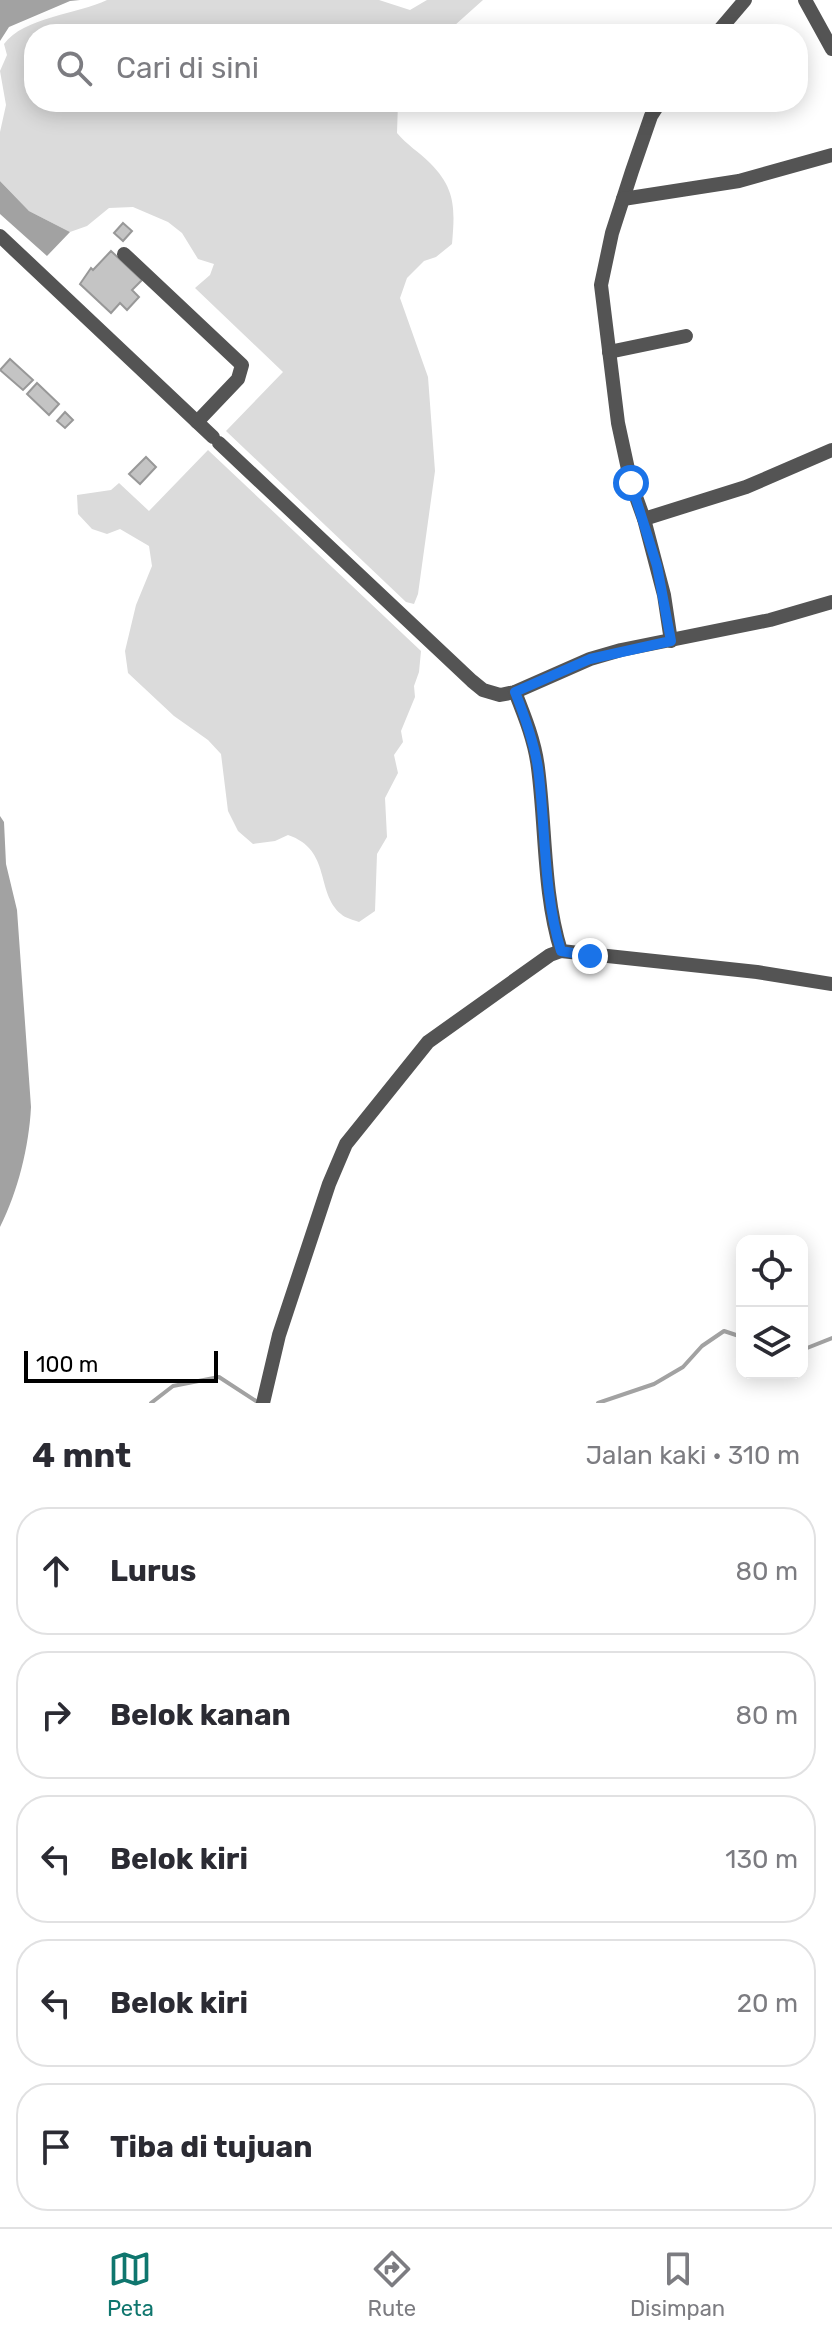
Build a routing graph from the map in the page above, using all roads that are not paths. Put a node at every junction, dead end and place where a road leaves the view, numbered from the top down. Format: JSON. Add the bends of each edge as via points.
{"nodes":[{"id":1,"x":745,"y":0,"type":"edge"},
{"id":2,"x":805,"y":0,"type":"edge"},
{"id":3,"x":725,"y":24,"type":"edge"},
{"id":4,"x":832,"y":49,"type":"edge"},
{"id":5,"x":654,"y":112,"type":"edge"},
{"id":6,"x":832,"y":155,"type":"edge"},
{"id":7,"x":623,"y":199,"type":"junction"},
{"id":8,"x":0,"y":236,"type":"edge"},
{"id":9,"x":124,"y":254,"type":"dead end"},
{"id":10,"x":686,"y":336,"type":"dead end"},
{"id":11,"x":609,"y":352,"type":"junction"},
{"id":12,"x":197,"y":422,"type":"junction"},
{"id":13,"x":832,"y":450,"type":"edge"},
{"id":14,"x":644,"y":519,"type":"junction"},
{"id":15,"x":832,"y":602,"type":"edge"},
{"id":16,"x":671,"y":641,"type":"junction"},
{"id":17,"x":515,"y":692,"type":"junction"},
{"id":18,"x":561,"y":951,"type":"junction"},
{"id":19,"x":832,"y":984,"type":"edge"},
{"id":20,"x":264,"y":1399,"type":"edge"}],
"edges":[{"from":1,"to":3,"type":"street"},
{"from":2,"to":4,"type":"street"},
{"from":5,"to":7,"type":"street"},
{"from":6,"to":7,"type":"street","via":[[739,181]]},
{"from":7,"to":11,"type":"street","via":[[601,285]]},
{"from":8,"to":12,"type":"street"},
{"from":9,"to":12,"type":"street","via":[[242,365],[238,379]]},
{"from":10,"to":11,"type":"street"},
{"from":11,"to":14,"type":"street","via":[[618,423]]},
{"from":12,"to":17,"type":"street","via":[[472,681],[500,695]]},
{"from":13,"to":14,"type":"street","via":[[746,487]]},
{"from":14,"to":16,"type":"street"},
{"from":15,"to":16,"type":"street"},
{"from":16,"to":17,"type":"street","via":[[590,659]]},
{"from":17,"to":18,"type":"street","via":[[538,766]]},
{"from":18,"to":19,"type":"street"},
{"from":18,"to":20,"type":"street","via":[[428,1042],[349,1139],[290,1299]]}]}
